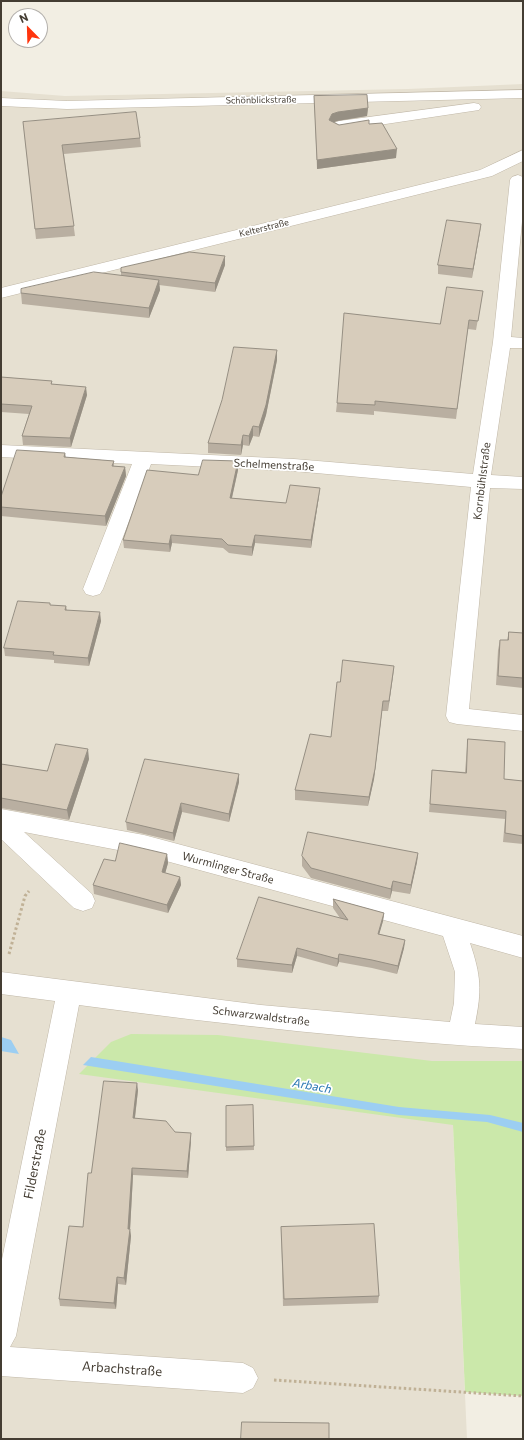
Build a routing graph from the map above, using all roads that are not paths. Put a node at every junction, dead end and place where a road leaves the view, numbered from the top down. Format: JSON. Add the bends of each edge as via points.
{"nodes":[{"id":1,"x":522,"y":94,"type":"edge"},
{"id":2,"x":1,"y":102,"type":"edge"},
{"id":3,"x":338,"y":127,"type":"edge"},
{"id":4,"x":523,"y":155,"type":"edge"},
{"id":5,"x":486,"y":173,"type":"junction"},
{"id":6,"x":520,"y":181,"type":"edge"},
{"id":7,"x":1,"y":293,"type":"edge"},
{"id":8,"x":502,"y":342,"type":"junction"},
{"id":9,"x":523,"y":343,"type":"edge"},
{"id":10,"x":1,"y":451,"type":"edge"},
{"id":11,"x":144,"y":458,"type":"junction"},
{"id":12,"x":481,"y":481,"type":"junction"},
{"id":13,"x":523,"y":483,"type":"edge"},
{"id":14,"x":94,"y":589,"type":"dead end"},
{"id":15,"x":523,"y":723,"type":"edge"},
{"id":16,"x":1,"y":818,"type":"edge"},
{"id":17,"x":1,"y":825,"type":"edge"},
{"id":18,"x":83,"y":901,"type":"dead end"},
{"id":19,"x":453,"y":928,"type":"junction"},
{"id":20,"x":523,"y":948,"type":"edge"},
{"id":21,"x":1,"y":983,"type":"edge"},
{"id":22,"x":69,"y":992,"type":"junction"},
{"id":23,"x":460,"y":1035,"type":"junction"},
{"id":24,"x":523,"y":1038,"type":"edge"},
{"id":25,"x":1,"y":1336,"type":"edge"},
{"id":26,"x":1,"y":1361,"type":"edge"},
{"id":27,"x":243,"y":1378,"type":"road end"}],
"edges":[{"from":1,"to":2,"type":"street","name":"Schönblickstraße","via":[[67,105]]},
{"from":1,"to":3,"type":"street","name":"Schönblickstraße","via":[[488,105]]},
{"from":4,"to":5,"type":"street","name":"Kelterstraße"},
{"from":5,"to":6,"type":"street"},
{"from":5,"to":7,"type":"street","name":"Kelterstraße"},
{"from":6,"to":8,"type":"street","name":"Kornbühlstraße"},
{"from":8,"to":9,"type":"street"},
{"from":8,"to":12,"type":"street","name":"Kornbühlstraße"},
{"from":10,"to":11,"type":"street","name":"Schelmenstraße"},
{"from":11,"to":12,"type":"street","name":"Schelmenstraße","via":[[294,465]]},
{"from":11,"to":14,"type":"street"},
{"from":12,"to":13,"type":"street","name":"Schelmenstraße"},
{"from":12,"to":15,"type":"street","name":"Kornbühlstraße","via":[[457,716]]},
{"from":16,"to":19,"type":"street","name":"Wurmlinger Straße","via":[[144,845]]},
{"from":17,"to":18,"type":"street"},
{"from":19,"to":20,"type":"street","name":"Wurmlinger Straße"},
{"from":19,"to":23,"type":"street","via":[[467,972],[467,1002]]},
{"from":21,"to":22,"type":"street","name":"Schwarzwaldstraße"},
{"from":22,"to":23,"type":"street","name":"Schwarzwaldstraße","via":[[298,1021]]},
{"from":22,"to":25,"type":"street","name":"Filderstraße"},
{"from":23,"to":24,"type":"street","name":"Schwarzwaldstraße"},
{"from":26,"to":27,"type":"street","name":"Arbachstraße"}]}
